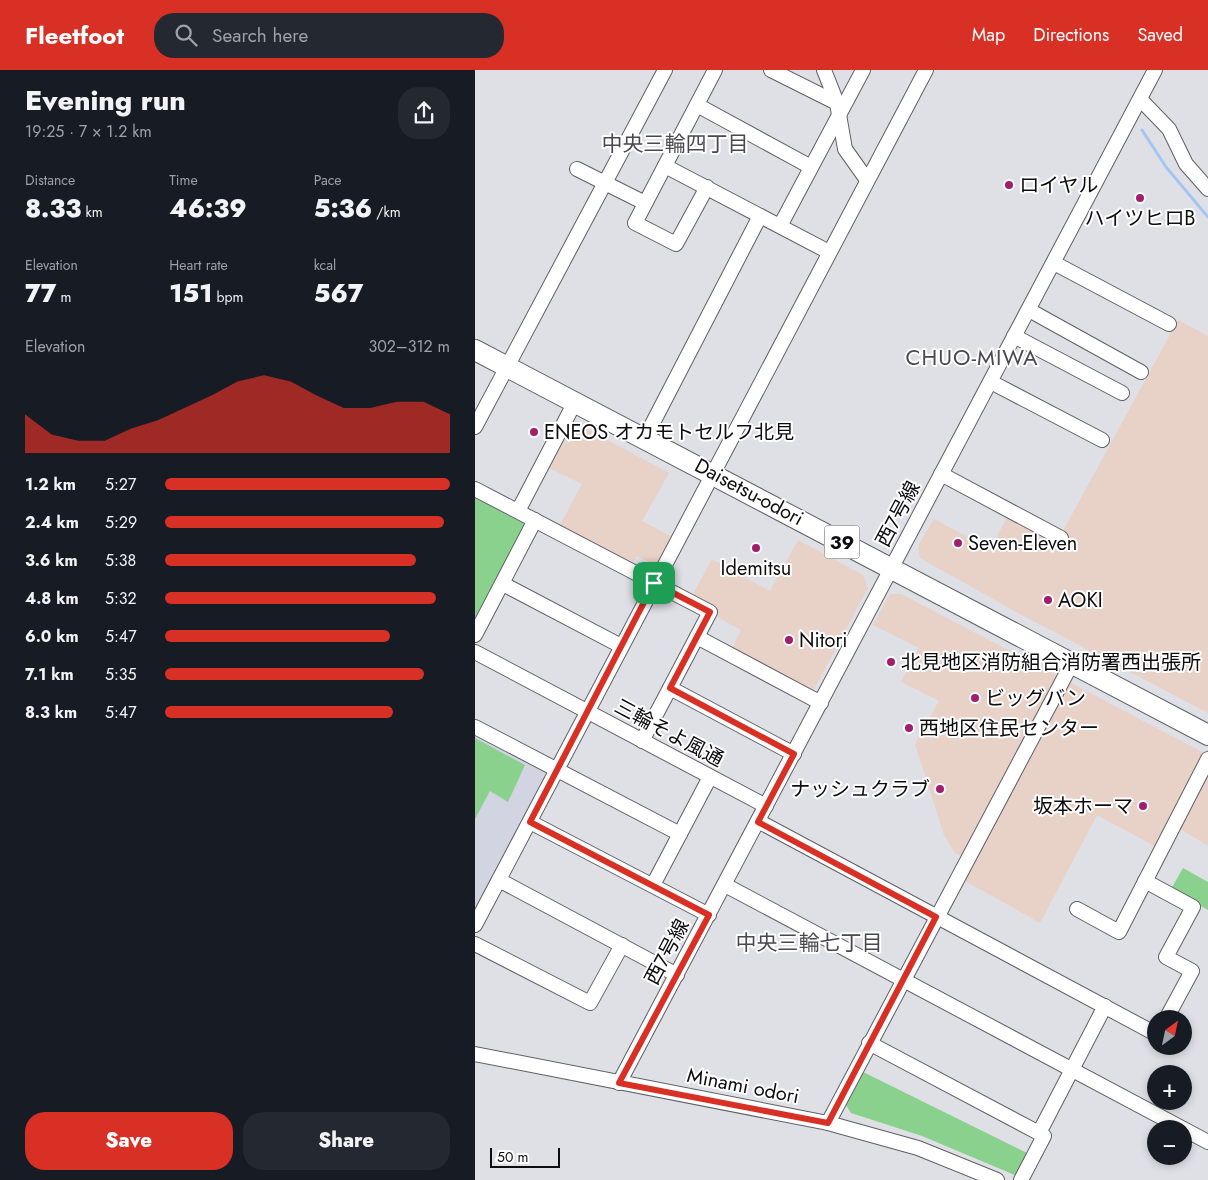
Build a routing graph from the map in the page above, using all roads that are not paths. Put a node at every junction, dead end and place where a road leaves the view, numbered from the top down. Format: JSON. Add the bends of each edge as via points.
{"nodes":[{"id":1,"x":665,"y":70,"type":"edge"},
{"id":2,"x":715,"y":70,"type":"edge"},
{"id":3,"x":771,"y":70,"type":"edge"},
{"id":4,"x":824,"y":70,"type":"edge"},
{"id":5,"x":863,"y":70,"type":"edge"},
{"id":6,"x":926,"y":70,"type":"edge"},
{"id":7,"x":1155,"y":70,"type":"edge"},
{"id":8,"x":1140,"y":99,"type":"junction"},
{"id":9,"x":697,"y":105,"type":"junction"},
{"id":10,"x":838,"y":109,"type":"junction"},
{"id":11,"x":665,"y":166,"type":"junction"},
{"id":12,"x":811,"y":167,"type":"junction"},
{"id":13,"x":577,"y":168,"type":"dead end"},
{"id":14,"x":867,"y":180,"type":"junction"},
{"id":15,"x":604,"y":183,"type":"junction"},
{"id":16,"x":707,"y":187,"type":"junction"},
{"id":17,"x":1208,"y":189,"type":"edge"},
{"id":18,"x":645,"y":203,"type":"junction"},
{"id":19,"x":760,"y":216,"type":"junction"},
{"id":20,"x":780,"y":226,"type":"junction"},
{"id":21,"x":829,"y":252,"type":"junction"},
{"id":22,"x":1054,"y":263,"type":"junction"},
{"id":23,"x":1029,"y":310,"type":"junction"},
{"id":24,"x":1169,"y":324,"type":"dead end"},
{"id":25,"x":1014,"y":336,"type":"junction"},
{"id":26,"x":475,"y":350,"type":"edge"},
{"id":27,"x":507,"y":366,"type":"junction"},
{"id":28,"x":1141,"y":372,"type":"dead end"},
{"id":29,"x":991,"y":382,"type":"junction"},
{"id":30,"x":1122,"y":393,"type":"dead end"},
{"id":31,"x":575,"y":402,"type":"junction"},
{"id":32,"x":475,"y":427,"type":"edge"},
{"id":33,"x":645,"y":438,"type":"junction"},
{"id":34,"x":1101,"y":440,"type":"dead end"},
{"id":35,"x":712,"y":473,"type":"junction"},
{"id":36,"x":941,"y":474,"type":"junction"},
{"id":37,"x":475,"y":489,"type":"edge"},
{"id":38,"x":518,"y":511,"type":"junction"},
{"id":39,"x":535,"y":520,"type":"junction"},
{"id":40,"x":1061,"y":538,"type":"dead end"},
{"id":41,"x":891,"y":568,"type":"junction"},
{"id":42,"x":654,"y":583,"type":"junction"},
{"id":43,"x":503,"y":584,"type":"junction"},
{"id":44,"x":475,"y":635,"type":"edge"},
{"id":45,"x":697,"y":637,"type":"junction"},
{"id":46,"x":621,"y":646,"type":"junction"},
{"id":47,"x":475,"y":652,"type":"edge"},
{"id":48,"x":1072,"y":663,"type":"junction"},
{"id":49,"x":670,"y":688,"type":"junction"},
{"id":50,"x":821,"y":703,"type":"junction"},
{"id":51,"x":587,"y":712,"type":"junction"},
{"id":52,"x":475,"y":726,"type":"edge"},
{"id":53,"x":1208,"y":735,"type":"edge"},
{"id":54,"x":642,"y":741,"type":"junction"},
{"id":55,"x":794,"y":754,"type":"junction"},
{"id":56,"x":1208,"y":759,"type":"edge"},
{"id":57,"x":557,"y":770,"type":"junction"},
{"id":58,"x":710,"y":777,"type":"junction"},
{"id":59,"x":766,"y":806,"type":"junction"},
{"id":60,"x":530,"y":822,"type":"junction"},
{"id":61,"x":758,"y":822,"type":"junction"},
{"id":62,"x":680,"y":834,"type":"junction"},
{"id":63,"x":499,"y":880,"type":"junction"},
{"id":64,"x":1145,"y":881,"type":"junction"},
{"id":65,"x":653,"y":885,"type":"junction"},
{"id":66,"x":725,"y":885,"type":"junction"},
{"id":67,"x":1077,"y":909,"type":"dead end"},
{"id":68,"x":709,"y":915,"type":"junction"},
{"id":69,"x":936,"y":917,"type":"junction"},
{"id":70,"x":475,"y":926,"type":"edge"},
{"id":71,"x":475,"y":944,"type":"edge"},
{"id":72,"x":621,"y":945,"type":"junction"},
{"id":73,"x":677,"y":975,"type":"junction"},
{"id":74,"x":903,"y":980,"type":"junction"},
{"id":75,"x":1105,"y":1006,"type":"junction"},
{"id":76,"x":1171,"y":1010,"type":"edge"},
{"id":77,"x":1147,"y":1029,"type":"edge"},
{"id":78,"x":869,"y":1043,"type":"junction"},
{"id":79,"x":475,"y":1054,"type":"edge"},
{"id":80,"x":1071,"y":1069,"type":"junction"},
{"id":81,"x":619,"y":1083,"type":"junction"},
{"id":82,"x":828,"y":1123,"type":"junction"},
{"id":83,"x":1039,"y":1133,"type":"junction"},
{"id":84,"x":1208,"y":1142,"type":"edge"},
{"id":85,"x":997,"y":1180,"type":"edge"},
{"id":86,"x":1021,"y":1180,"type":"edge"}],
"edges":[{"from":1,"to":15,"type":"street"},
{"from":2,"to":9,"type":"street"},
{"from":3,"to":10,"type":"street"},
{"from":4,"to":10,"type":"street"},
{"from":5,"to":10,"type":"street"},
{"from":6,"to":14,"type":"street"},
{"from":7,"to":8,"type":"street","name":"西7号線"},
{"from":8,"to":17,"type":"street","via":[[1169,129],[1186,164]]},
{"from":8,"to":22,"type":"street","name":"西7号線"},
{"from":9,"to":11,"type":"street"},
{"from":9,"to":12,"type":"street"},
{"from":10,"to":12,"type":"street"},
{"from":10,"to":14,"type":"street","via":[[845,149]]},
{"from":11,"to":16,"type":"street"},
{"from":11,"to":18,"type":"street"},
{"from":12,"to":20,"type":"street"},
{"from":13,"to":15,"type":"street"},
{"from":14,"to":21,"type":"street"},
{"from":15,"to":18,"type":"street"},
{"from":15,"to":27,"type":"street"},
{"from":16,"to":18,"type":"street","via":[[676,244],[635,223]]},
{"from":16,"to":19,"type":"street"},
{"from":19,"to":20,"type":"street"},
{"from":19,"to":33,"type":"street"},
{"from":20,"to":21,"type":"street"},
{"from":21,"to":35,"type":"street"},
{"from":22,"to":23,"type":"street","name":"西7号線"},
{"from":22,"to":24,"type":"street"},
{"from":23,"to":25,"type":"street","name":"西7号線"},
{"from":23,"to":28,"type":"street"},
{"from":25,"to":29,"type":"street","name":"西7号線"},
{"from":25,"to":30,"type":"street"},
{"from":26,"to":27,"type":"highway","name":"Daisetsu-odori","number":"39"},
{"from":27,"to":31,"type":"highway","name":"Daisetsu-odori","number":"39"},
{"from":27,"to":32,"type":"street"},
{"from":29,"to":34,"type":"street"},
{"from":29,"to":36,"type":"street","name":"西7号線"},
{"from":31,"to":33,"type":"highway","name":"Daisetsu-odori","number":"39"},
{"from":31,"to":38,"type":"street"},
{"from":33,"to":35,"type":"highway","name":"Daisetsu-odori","number":"39"},
{"from":35,"to":41,"type":"highway","name":"Daisetsu-odori","number":"39"},
{"from":35,"to":42,"type":"street"},
{"from":36,"to":40,"type":"street"},
{"from":36,"to":41,"type":"street","name":"西7号線"},
{"from":37,"to":38,"type":"street"},
{"from":38,"to":39,"type":"street"},
{"from":39,"to":42,"type":"street"},
{"from":39,"to":43,"type":"street"},
{"from":41,"to":48,"type":"highway","name":"Daisetsu-odori","number":"39"},
{"from":41,"to":50,"type":"street","name":"西7号線"},
{"from":42,"to":45,"type":"street","via":[[710,612]]},
{"from":42,"to":46,"type":"street"},
{"from":43,"to":44,"type":"street"},
{"from":43,"to":46,"type":"street"},
{"from":45,"to":49,"type":"street"},
{"from":45,"to":50,"type":"street"},
{"from":46,"to":51,"type":"street"},
{"from":47,"to":51,"type":"street","name":"三輪そよ風通"},
{"from":48,"to":53,"type":"highway","name":"Daisetsu-odori","number":"39"},
{"from":48,"to":69,"type":"street"},
{"from":49,"to":54,"type":"street"},
{"from":49,"to":55,"type":"street"},
{"from":50,"to":55,"type":"street","name":"西7号線"},
{"from":51,"to":54,"type":"street","name":"三輪そよ風通"},
{"from":51,"to":57,"type":"street"},
{"from":52,"to":57,"type":"street"},
{"from":54,"to":58,"type":"street","name":"三輪そよ風通"},
{"from":55,"to":59,"type":"street","name":"西7号線"},
{"from":56,"to":64,"type":"street"},
{"from":57,"to":60,"type":"street"},
{"from":57,"to":62,"type":"street"},
{"from":58,"to":59,"type":"street","name":"三輪そよ風通"},
{"from":58,"to":62,"type":"street"},
{"from":59,"to":61,"type":"street","name":"西7号線"},
{"from":60,"to":63,"type":"street"},
{"from":60,"to":65,"type":"street"},
{"from":61,"to":66,"type":"street","name":"西7号線"},
{"from":61,"to":69,"type":"street"},
{"from":62,"to":65,"type":"street"},
{"from":63,"to":70,"type":"street"},
{"from":63,"to":72,"type":"street"},
{"from":64,"to":67,"type":"street","via":[[1119,932]]},
{"from":64,"to":76,"type":"street","via":[[1193,907],[1165,957],[1191,971]]},
{"from":65,"to":68,"type":"street"},
{"from":66,"to":68,"type":"street","name":"西7号線"},
{"from":66,"to":74,"type":"street"},
{"from":68,"to":73,"type":"street","name":"西7号線"},
{"from":69,"to":74,"type":"street"},
{"from":69,"to":75,"type":"street"},
{"from":71,"to":72,"type":"street","via":[[590,1003]]},
{"from":72,"to":73,"type":"street"},
{"from":73,"to":81,"type":"street","name":"西7号線"},
{"from":74,"to":78,"type":"street"},
{"from":74,"to":80,"type":"street"},
{"from":75,"to":77,"type":"street"},
{"from":75,"to":80,"type":"street"},
{"from":78,"to":82,"type":"street"},
{"from":78,"to":83,"type":"street"},
{"from":79,"to":81,"type":"street","name":"Minami odori"},
{"from":80,"to":83,"type":"street"},
{"from":80,"to":84,"type":"street"},
{"from":81,"to":82,"type":"street","name":"Minami odori"},
{"from":82,"to":85,"type":"street","name":"Minami odori","via":[[918,1148]]},
{"from":83,"to":86,"type":"street","via":[[1044,1136]]}]}
